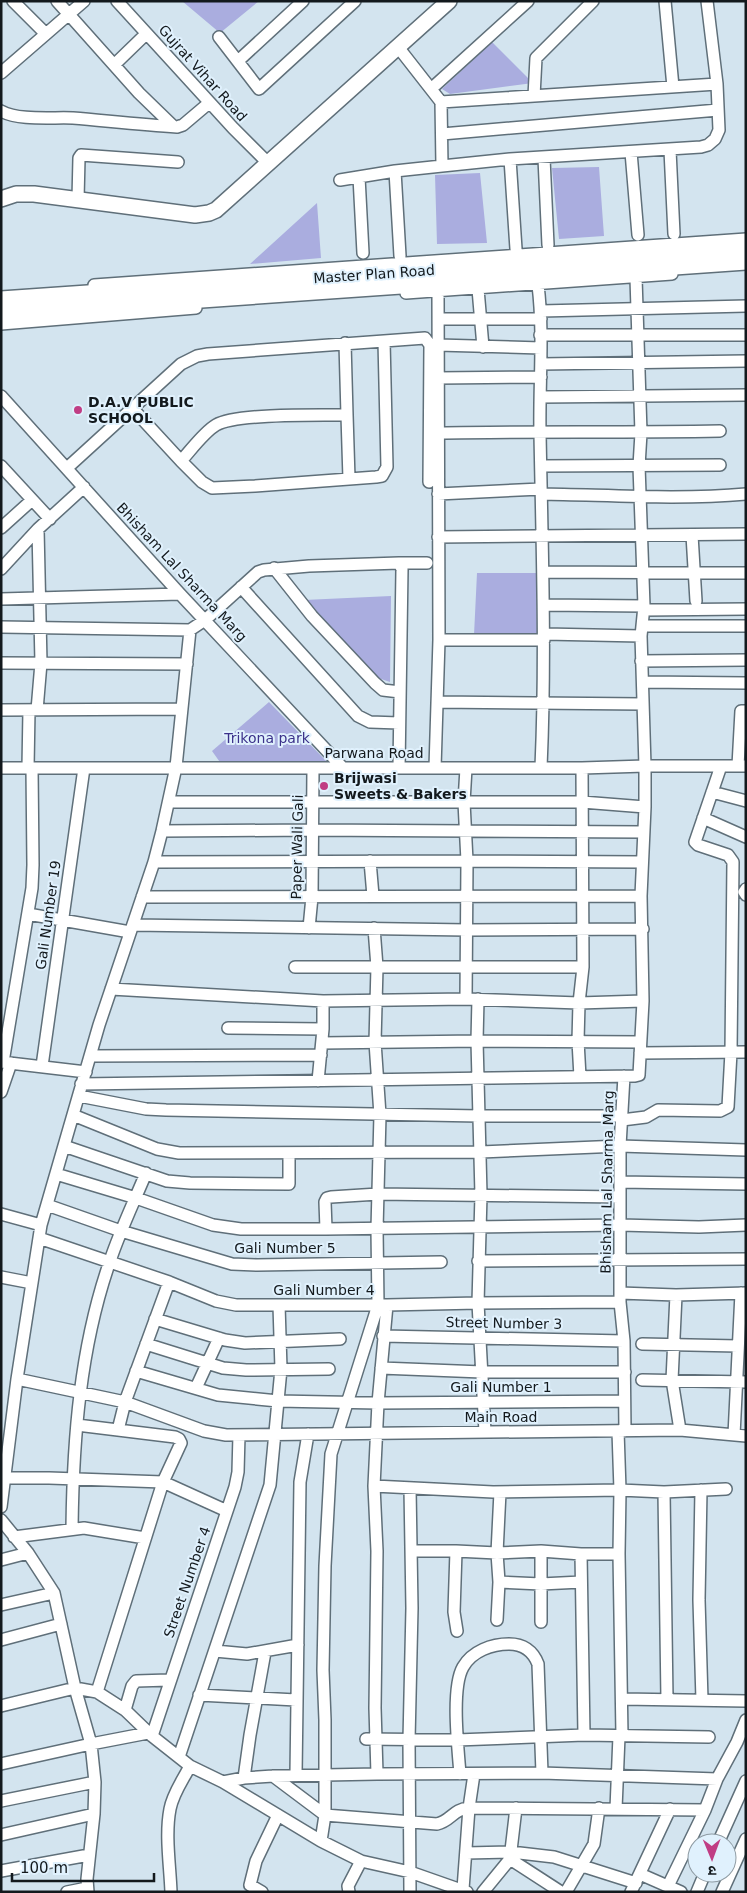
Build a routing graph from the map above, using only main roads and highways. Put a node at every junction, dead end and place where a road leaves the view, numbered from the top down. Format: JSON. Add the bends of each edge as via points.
{"nodes":[{"id":1,"x":449,"y":1,"type":"edge"},
{"id":2,"x":1,"y":199,"type":"edge"},
{"id":3,"x":746,"y":247,"type":"edge"},
{"id":4,"x":746,"y":262,"type":"edge"},
{"id":5,"x":1,"y":300,"type":"edge"},
{"id":6,"x":1,"y":314,"type":"edge"}],
"edges":[{"from":1,"to":2,"type":"main road","via":[[216,210],[202,215],[34,194],[16,194]]},
{"from":3,"to":5,"type":"main road","name":"Master Plan Road"},
{"from":4,"to":6,"type":"main road","name":"Master Plan Road","via":[[531,283]]}]}
